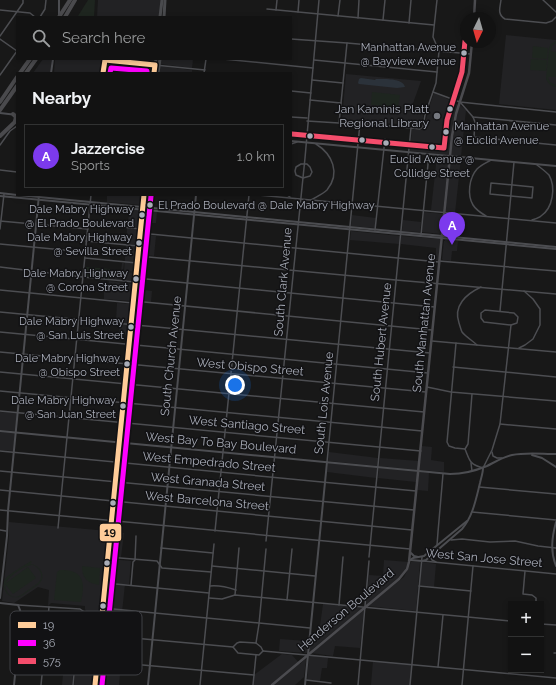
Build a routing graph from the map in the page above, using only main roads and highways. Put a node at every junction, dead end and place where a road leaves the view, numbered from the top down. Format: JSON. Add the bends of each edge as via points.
{"nodes":[{"id":1,"x":70,"y":0,"type":"edge"},
{"id":2,"x":75,"y":0,"type":"edge"},
{"id":3,"x":162,"y":0,"type":"edge"},
{"id":4,"x":165,"y":0,"type":"edge"},
{"id":5,"x":475,"y":0,"type":"edge"},
{"id":6,"x":474,"y":12,"type":"edge"},
{"id":7,"x":59,"y":16,"type":"edge"},
{"id":8,"x":65,"y":16,"type":"edge"},
{"id":9,"x":160,"y":16,"type":"edge"},
{"id":10,"x":164,"y":16,"type":"edge"},
{"id":11,"x":472,"y":48,"type":"edge"},
{"id":12,"x":29,"y":60,"type":"edge"},
{"id":13,"x":35,"y":60,"type":"edge"},
{"id":14,"x":156,"y":60,"type":"edge"},
{"id":15,"x":160,"y":60,"type":"edge"},
{"id":16,"x":157,"y":65,"type":"junction"},
{"id":17,"x":21,"y":72,"type":"edge"},
{"id":18,"x":27,"y":72,"type":"edge"},
{"id":19,"x":154,"y":72,"type":"edge"},
{"id":20,"x":158,"y":72,"type":"edge"},
{"id":21,"x":16,"y":78,"type":"edge"},
{"id":22,"x":16,"y":87,"type":"edge"},
{"id":23,"x":0,"y":102,"type":"edge"},
{"id":24,"x":0,"y":112,"type":"edge"},
{"id":25,"x":15,"y":114,"type":"edge"},
{"id":26,"x":16,"y":121,"type":"edge"},
{"id":27,"x":0,"y":136,"type":"edge"},
{"id":28,"x":144,"y":196,"type":"edge"},
{"id":29,"x":410,"y":560,"type":"joint"},
{"id":30,"x":103,"y":611,"type":"edge"},
{"id":31,"x":96,"y":675,"type":"edge"},
{"id":32,"x":95,"y":685,"type":"edge"},
{"id":33,"x":272,"y":685,"type":"edge"}],
"edges":[{"from":1,"to":7,"type":"highway"},
{"from":2,"to":8,"type":"highway"},
{"from":3,"to":9,"type":"main road"},
{"from":4,"to":10,"type":"main road"},
{"from":5,"to":6,"type":"main road"},
{"from":11,"to":29,"type":"main road","name":"South Manhattan Avenue","via":[[468,73],[452,130]]},
{"from":12,"to":17,"type":"highway"},
{"from":13,"to":18,"type":"highway"},
{"from":14,"to":16,"type":"main road"},
{"from":15,"to":16,"type":"main road"},
{"from":16,"to":19,"type":"main road"},
{"from":16,"to":20,"type":"main road"},
{"from":21,"to":23,"type":"highway"},
{"from":22,"to":24,"type":"highway"},
{"from":25,"to":26,"type":"highway"},
{"from":26,"to":27,"type":"highway"},
{"from":28,"to":30,"type":"main road"},
{"from":29,"to":33,"type":"main road","name":"Henderson Boulevard","via":[[399,579]]},
{"from":31,"to":32,"type":"main road"}]}
